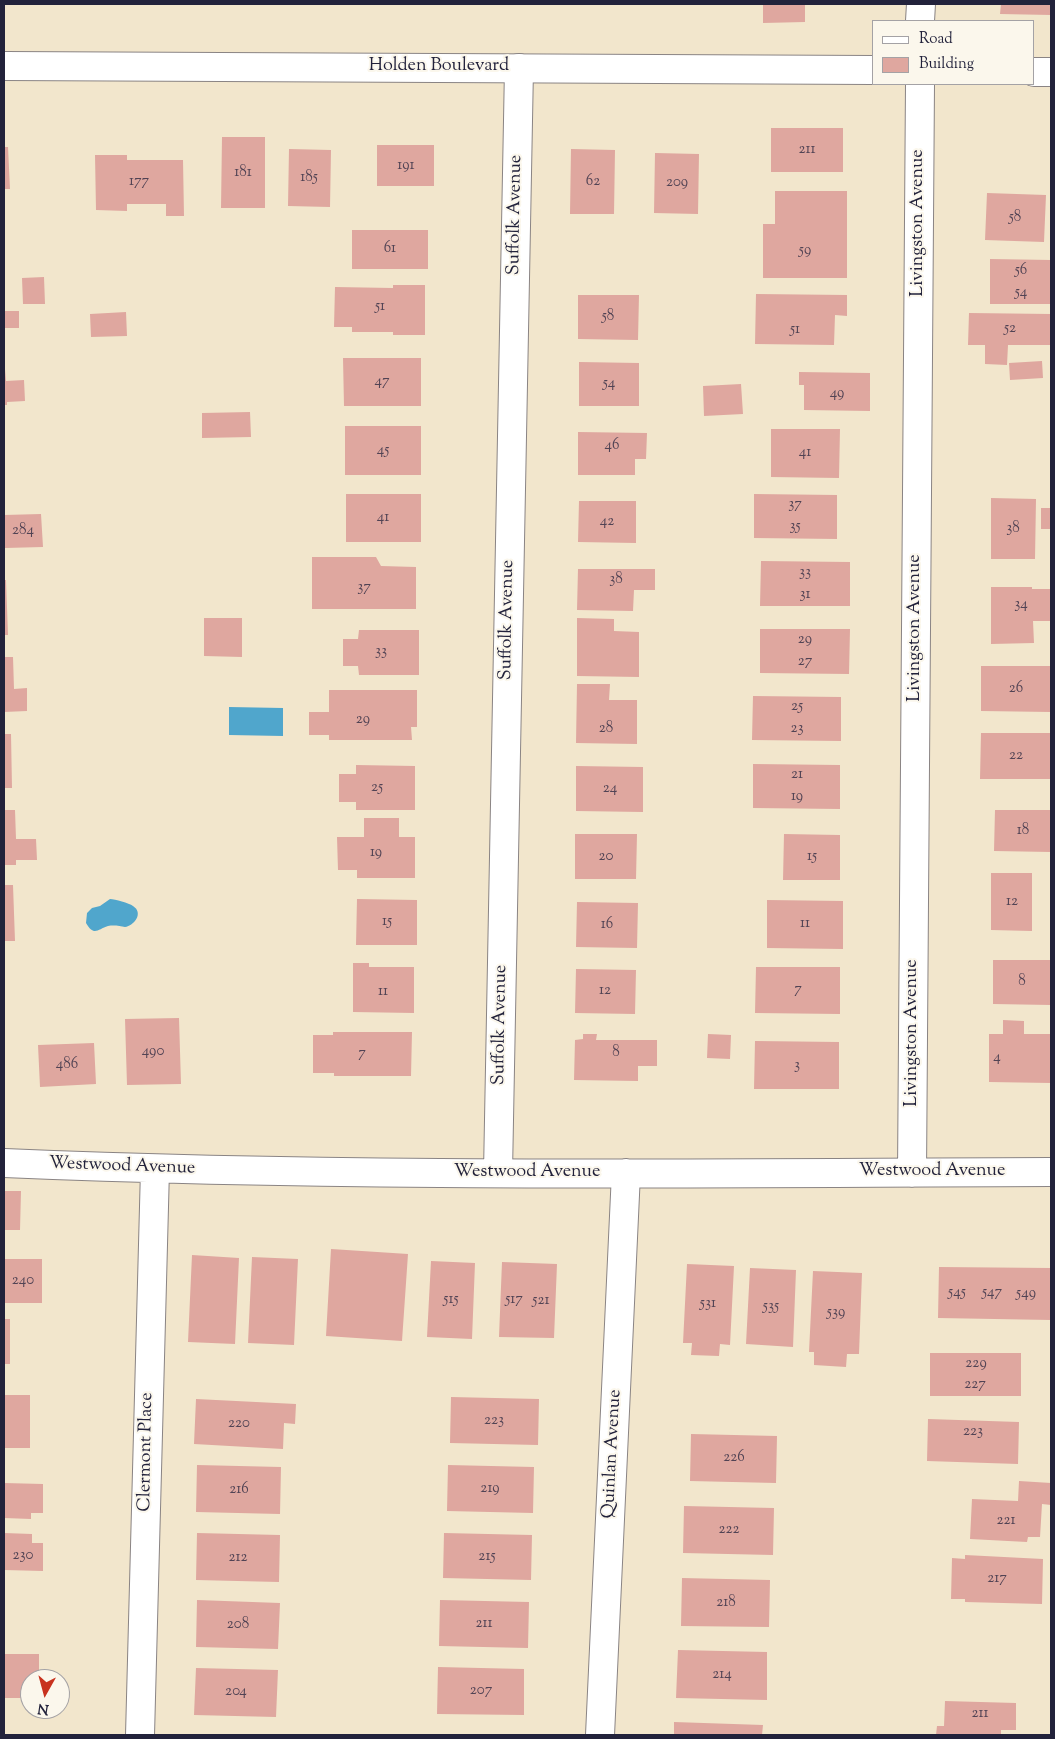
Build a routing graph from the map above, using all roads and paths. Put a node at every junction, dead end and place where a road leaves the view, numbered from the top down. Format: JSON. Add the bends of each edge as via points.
{"nodes":[{"id":1,"x":921,"y":4,"type":"edge"},
{"id":2,"x":920,"y":20,"type":"edge"},
{"id":3,"x":4,"y":66,"type":"edge"},
{"id":4,"x":519,"y":68,"type":"junction"},
{"id":5,"x":872,"y":70,"type":"edge"},
{"id":6,"x":1035,"y":72,"type":"edge"},
{"id":7,"x":1051,"y":72,"type":"edge"},
{"id":8,"x":920,"y":85,"type":"edge"},
{"id":9,"x":4,"y":1163,"type":"edge"},
{"id":10,"x":155,"y":1169,"type":"junction"},
{"id":11,"x":498,"y":1172,"type":"junction"},
{"id":12,"x":912,"y":1172,"type":"junction"},
{"id":13,"x":1051,"y":1172,"type":"edge"},
{"id":14,"x":626,"y":1173,"type":"junction"},
{"id":15,"x":140,"y":1735,"type":"edge"},
{"id":16,"x":600,"y":1735,"type":"edge"}],
"edges":[{"from":1,"to":2,"type":"street"},
{"from":3,"to":4,"type":"street","name":"Holden Boulevard"},
{"from":4,"to":5,"type":"street","name":"Holden Boulevard"},
{"from":4,"to":11,"type":"street","name":"Suffolk Avenue"},
{"from":6,"to":7,"type":"street"},
{"from":8,"to":12,"type":"street","name":"Livingston Avenue"},
{"from":9,"to":10,"type":"street","name":"Westwood Avenue"},
{"from":10,"to":11,"type":"street","name":"Westwood Avenue"},
{"from":10,"to":15,"type":"street","name":"Clermont Place"},
{"from":11,"to":14,"type":"street","name":"Westwood Avenue"},
{"from":12,"to":13,"type":"street","name":"Westwood Avenue"},
{"from":12,"to":14,"type":"street","name":"Westwood Avenue"},
{"from":14,"to":16,"type":"street","name":"Quinlan Avenue"}]}
